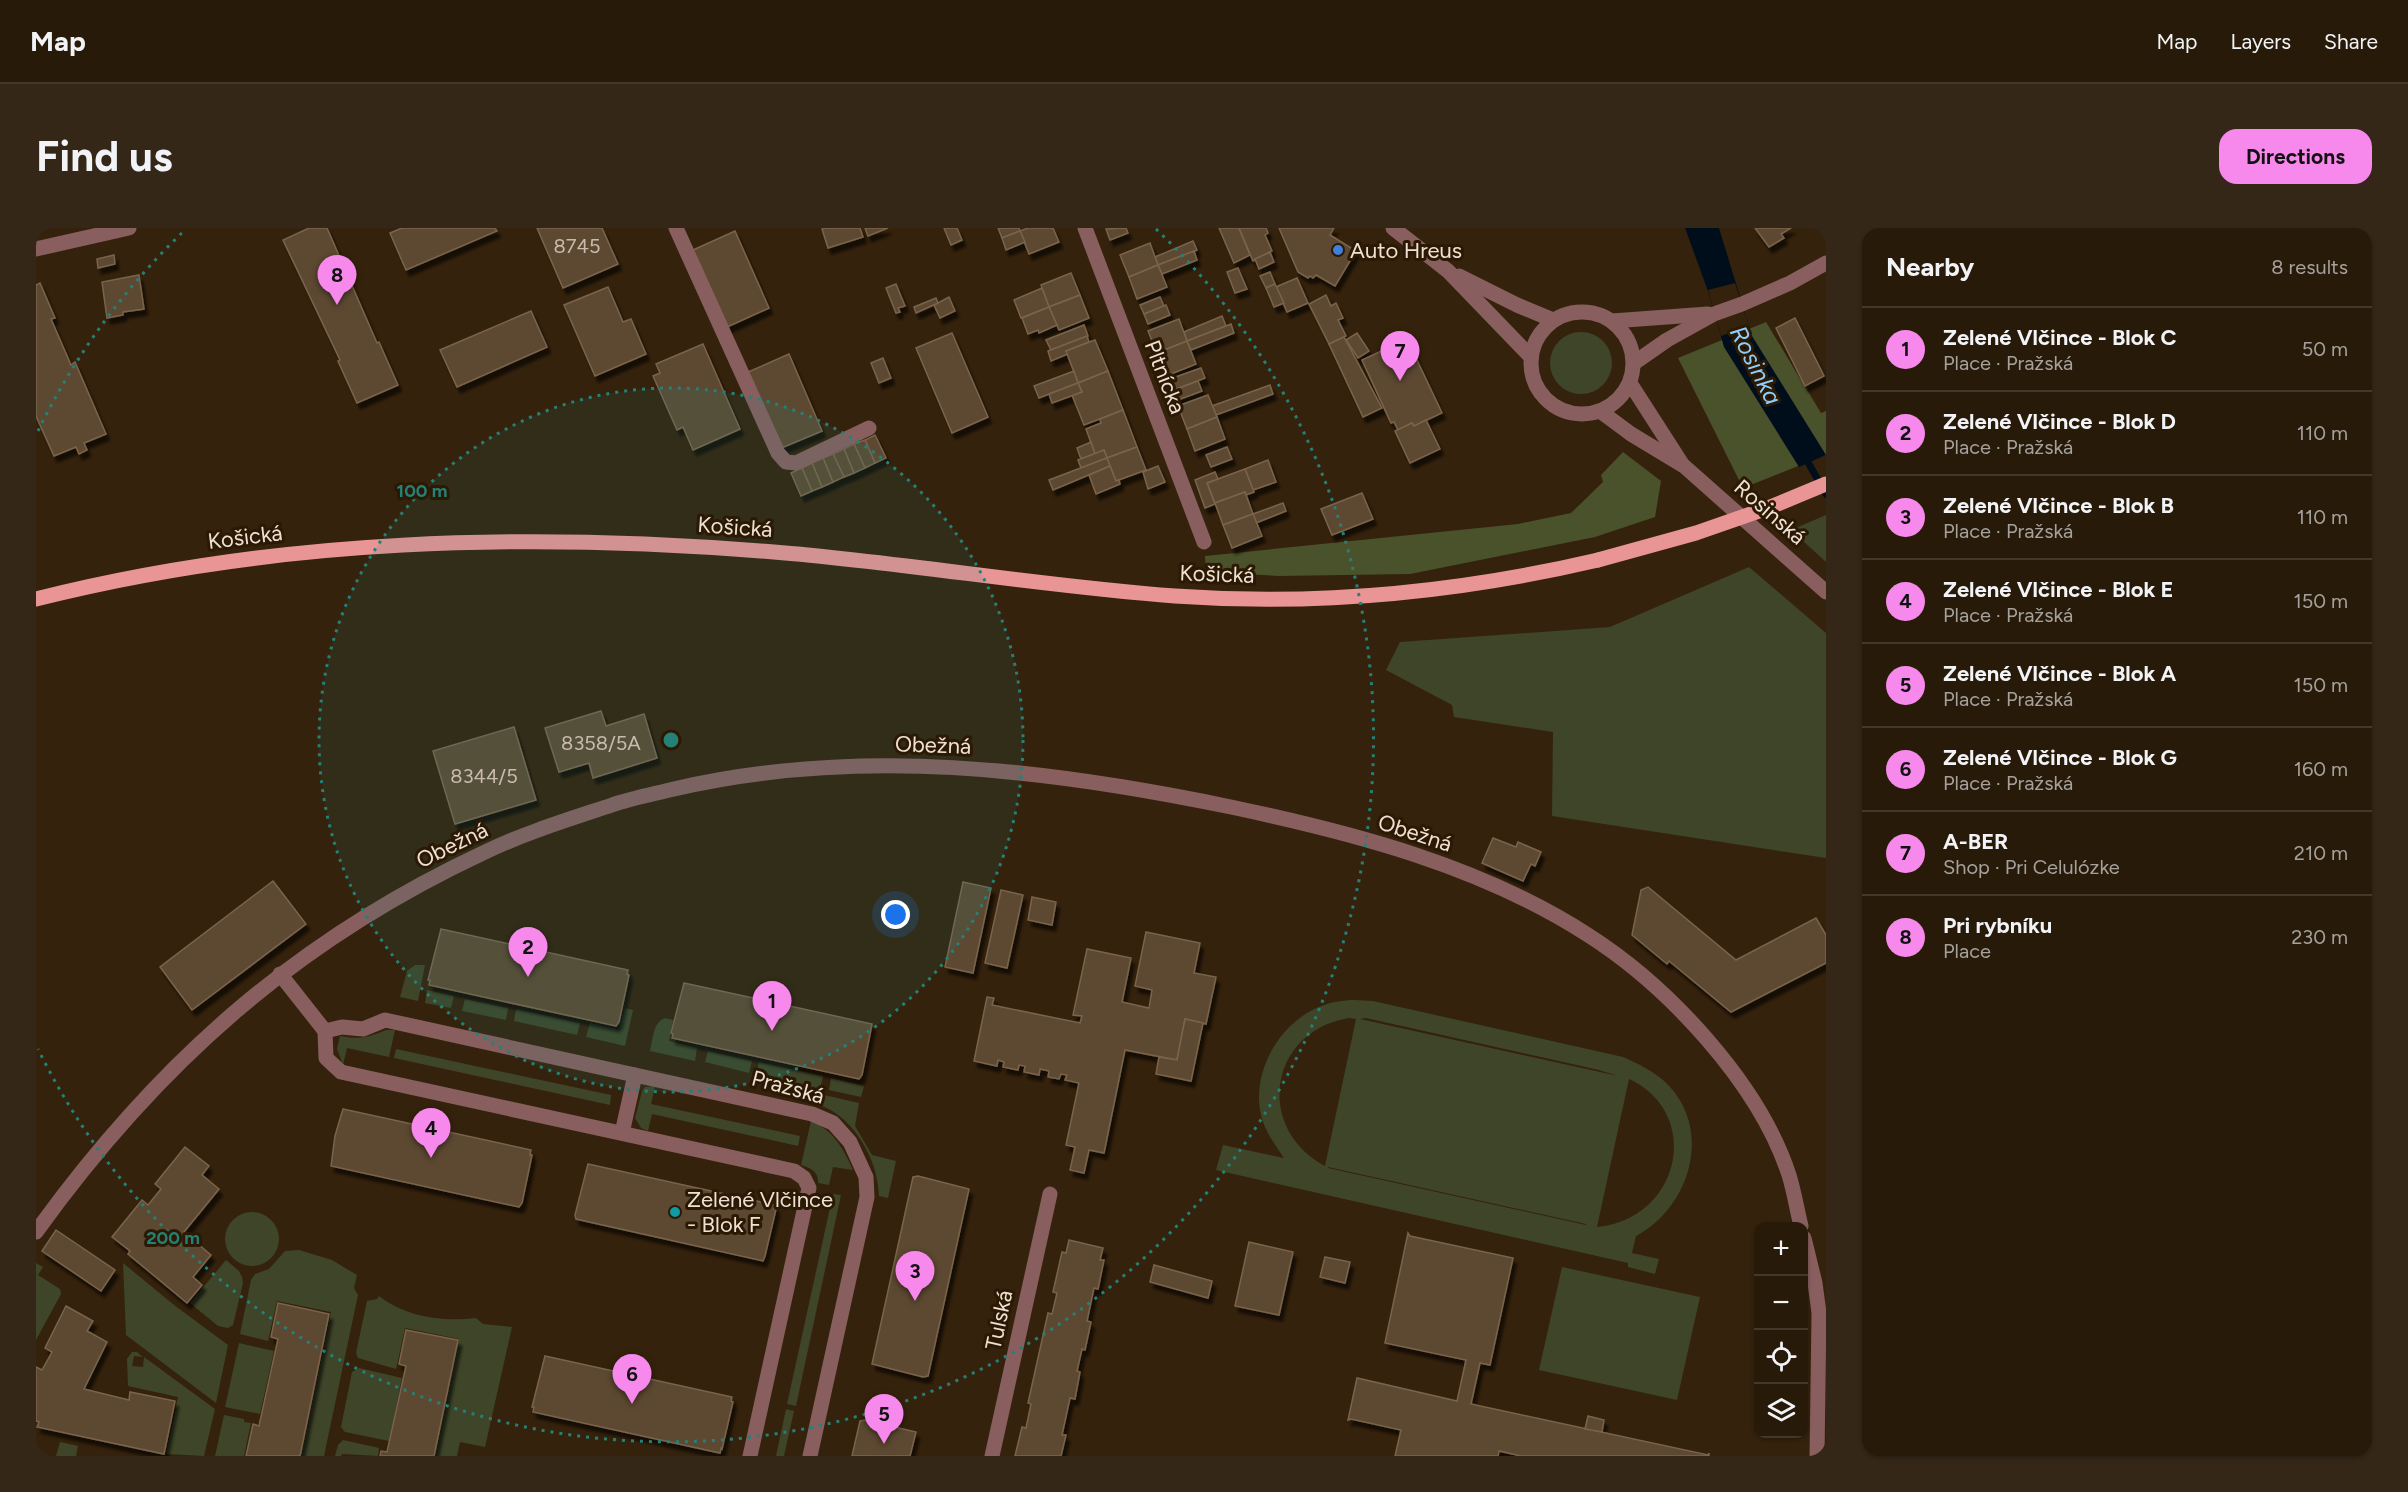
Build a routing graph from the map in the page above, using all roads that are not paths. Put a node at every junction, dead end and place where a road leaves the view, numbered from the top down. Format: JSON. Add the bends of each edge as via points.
{"nodes":[{"id":1,"x":129,"y":228,"type":"edge"},
{"id":2,"x":676,"y":228,"type":"edge"},
{"id":3,"x":1085,"y":228,"type":"edge"},
{"id":4,"x":1393,"y":228,"type":"edge"},
{"id":5,"x":36,"y":249,"type":"edge"},
{"id":6,"x":1826,"y":263,"type":"edge"},
{"id":7,"x":1448,"y":271,"type":"junction"},
{"id":8,"x":1714,"y":314,"type":"junction"},
{"id":9,"x":1553,"y":320,"type":"junction"},
{"id":10,"x":1612,"y":321,"type":"junction"},
{"id":11,"x":1531,"y":357,"type":"junction"},
{"id":12,"x":1634,"y":363,"type":"junction"},
{"id":13,"x":1630,"y":383,"type":"junction"},
{"id":14,"x":1600,"y":411,"type":"junction"},
{"id":15,"x":869,"y":428,"type":"dead end"},
{"id":16,"x":1684,"y":466,"type":"junction"},
{"id":17,"x":1826,"y":484,"type":"edge"},
{"id":18,"x":1204,"y":542,"type":"dead end"},
{"id":19,"x":1826,"y":591,"type":"edge"},
{"id":20,"x":36,"y":599,"type":"edge"},
{"id":21,"x":280,"y":974,"type":"junction"},
{"id":22,"x":325,"y":1031,"type":"junction"},
{"id":23,"x":635,"y":1075,"type":"junction"},
{"id":24,"x":622,"y":1133,"type":"junction"},
{"id":25,"x":1050,"y":1194,"type":"dead end"},
{"id":26,"x":1800,"y":1222,"type":"edge"},
{"id":27,"x":36,"y":1232,"type":"edge"},
{"id":28,"x":1808,"y":1257,"type":"edge"},
{"id":29,"x":1815,"y":1283,"type":"junction"},
{"id":30,"x":1826,"y":1297,"type":"edge"},
{"id":31,"x":750,"y":1456,"type":"edge"},
{"id":32,"x":810,"y":1456,"type":"edge"},
{"id":33,"x":992,"y":1456,"type":"edge"},
{"id":34,"x":1817,"y":1456,"type":"edge"}],
"edges":[{"from":1,"to":5,"type":"street"},
{"from":2,"to":15,"type":"street","via":[[778,453],[786,462],[796,463]]},
{"from":3,"to":18,"type":"street","name":"Pltnícka"},
{"from":4,"to":7,"type":"street"},
{"from":6,"to":8,"type":"street","via":[[1790,283]]},
{"from":7,"to":9,"type":"street"},
{"from":7,"to":11,"type":"street"},
{"from":8,"to":10,"type":"street"},
{"from":8,"to":12,"type":"street"},
{"from":9,"to":10,"type":"street","via":[[1584,311]]},
{"from":9,"to":11,"type":"street","via":[[1538,336]]},
{"from":10,"to":12,"type":"street","via":[[1624,333]]},
{"from":11,"to":14,"type":"street","via":[[1538,391],[1550,404],[1583,415]]},
{"from":12,"to":13,"type":"street"},
{"from":13,"to":14,"type":"street","via":[[1618,400]]},
{"from":13,"to":16,"type":"street","name":"Rosinská"},
{"from":14,"to":16,"type":"street","name":"Rosinská"},
{"from":16,"to":19,"type":"street","name":"Rosinská"},
{"from":17,"to":20,"type":"main road","name":"Košická","bridge":true,"via":[[1695,533],[1598,560],[1432,589],[1307,598],[1175,596],[780,553],[654,544],[521,541],[383,545],[263,556],[153,572]]},
{"from":21,"to":22,"type":"street"},
{"from":21,"to":26,"type":"street","name":"Obežná","via":[[385,904],[487,851],[618,802],[721,778],[823,767],[937,766],[1041,774],[1281,818],[1397,849],[1498,886],[1592,937],[1672,1002],[1737,1076],[1788,1173]]},
{"from":21,"to":27,"type":"street","name":"Obežná","via":[[181,1059],[97,1150]]},
{"from":22,"to":23,"type":"street","name":"Pražská","via":[[342,1027],[363,1029],[385,1020]]},
{"from":22,"to":24,"type":"street","via":[[326,1058],[341,1072]]},
{"from":23,"to":24,"type":"street"},
{"from":23,"to":32,"type":"street","name":"Pražská","via":[[812,1114],[833,1123],[850,1142],[860,1162],[867,1197]]},
{"from":24,"to":31,"type":"street","via":[[794,1171],[810,1188]]},
{"from":25,"to":33,"type":"street","name":"Tulská"},
{"from":28,"to":29,"type":"street"},
{"from":29,"to":30,"type":"street"},
{"from":29,"to":34,"type":"street","via":[[1819,1334]]}]}
